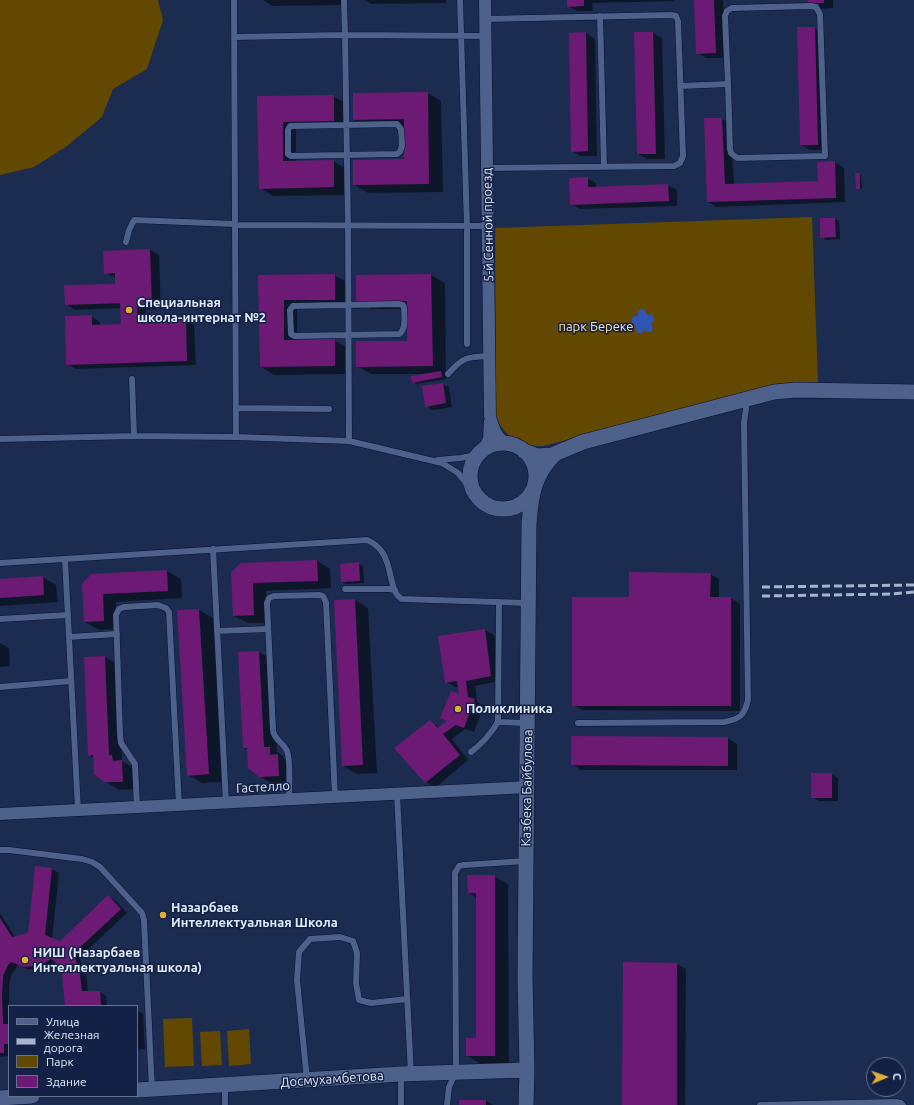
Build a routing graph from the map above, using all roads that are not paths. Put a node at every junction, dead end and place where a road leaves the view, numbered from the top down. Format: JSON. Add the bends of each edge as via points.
{"nodes":[{"id":1,"x":234,"y":0,"type":"edge"},
{"id":2,"x":344,"y":0,"type":"edge"},
{"id":3,"x":460,"y":0,"type":"edge"},
{"id":4,"x":485,"y":0,"type":"edge"},
{"id":5,"x":600,"y":16,"type":"junction"},
{"id":6,"x":485,"y":19,"type":"junction"},
{"id":7,"x":345,"y":35,"type":"junction"},
{"id":8,"x":461,"y":35,"type":"junction"},
{"id":9,"x":485,"y":36,"type":"junction"},
{"id":10,"x":234,"y":37,"type":"junction"},
{"id":11,"x":728,"y":84,"type":"junction"},
{"id":12,"x":680,"y":86,"type":"junction"},
{"id":13,"x":346,"y":125,"type":"junction"},
{"id":14,"x":346,"y":155,"type":"junction"},
{"id":15,"x":604,"y":166,"type":"junction"},
{"id":16,"x":487,"y":168,"type":"junction"},
{"id":17,"x":234,"y":224,"type":"junction"},
{"id":18,"x":348,"y":226,"type":"junction"},
{"id":19,"x":467,"y":226,"type":"junction"},
{"id":20,"x":488,"y":226,"type":"junction"},
{"id":21,"x":126,"y":242,"type":"dead end"},
{"id":22,"x":348,"y":305,"type":"junction"},
{"id":23,"x":349,"y":335,"type":"junction"},
{"id":24,"x":467,"y":344,"type":"dead end"},
{"id":25,"x":489,"y":356,"type":"junction"},
{"id":26,"x":448,"y":374,"type":"dead end"},
{"id":27,"x":132,"y":379,"type":"dead end"},
{"id":28,"x":914,"y":392,"type":"edge"},
{"id":29,"x":747,"y":399,"type":"junction"},
{"id":30,"x":236,"y":408,"type":"junction"},
{"id":31,"x":329,"y":409,"type":"dead end"},
{"id":32,"x":490,"y":416,"type":"junction"},
{"id":33,"x":134,"y":436,"type":"junction"},
{"id":34,"x":236,"y":437,"type":"junction"},
{"id":35,"x":0,"y":439,"type":"edge"},
{"id":36,"x":349,"y":441,"type":"junction"},
{"id":37,"x":507,"y":444,"type":"junction"},
{"id":38,"x":482,"y":452,"type":"junction"},
{"id":39,"x":524,"y":452,"type":"junction"},
{"id":40,"x":555,"y":454,"type":"junction"},
{"id":41,"x":433,"y":460,"type":"junction"},
{"id":42,"x":533,"y":489,"type":"junction"},
{"id":43,"x":475,"y":494,"type":"junction"},
{"id":44,"x":500,"y":509,"type":"junction"},
{"id":45,"x":530,"y":530,"type":"junction"},
{"id":46,"x":213,"y":549,"type":"junction"},
{"id":47,"x":65,"y":560,"type":"junction"},
{"id":48,"x":0,"y":563,"type":"edge"},
{"id":49,"x":345,"y":589,"type":"dead end"},
{"id":50,"x":395,"y":590,"type":"junction"},
{"id":51,"x":499,"y":603,"type":"junction"},
{"id":52,"x":529,"y":603,"type":"junction"},
{"id":53,"x":68,"y":615,"type":"junction"},
{"id":54,"x":0,"y":619,"type":"edge"},
{"id":55,"x":268,"y":629,"type":"junction"},
{"id":56,"x":218,"y":631,"type":"junction"},
{"id":57,"x":117,"y":634,"type":"junction"},
{"id":58,"x":69,"y":636,"type":"junction"},
{"id":59,"x":71,"y":682,"type":"junction"},
{"id":60,"x":0,"y":687,"type":"edge"},
{"id":61,"x":498,"y":722,"type":"junction"},
{"id":62,"x":578,"y":723,"type":"dead end"},
{"id":63,"x":528,"y":724,"type":"junction"},
{"id":64,"x":471,"y":752,"type":"dead end"},
{"id":65,"x":528,"y":787,"type":"junction"},
{"id":66,"x":397,"y":794,"type":"junction"},
{"id":67,"x":335,"y":797,"type":"junction"},
{"id":68,"x":289,"y":800,"type":"junction"},
{"id":69,"x":226,"y":803,"type":"junction"},
{"id":70,"x":179,"y":805,"type":"junction"},
{"id":71,"x":137,"y":807,"type":"junction"},
{"id":72,"x":78,"y":810,"type":"junction"},
{"id":73,"x":0,"y":814,"type":"edge"},
{"id":74,"x":0,"y":850,"type":"edge"},
{"id":75,"x":526,"y":861,"type":"junction"},
{"id":76,"x":407,"y":999,"type":"junction"},
{"id":77,"x":526,"y":1070,"type":"junction"},
{"id":78,"x":456,"y":1072,"type":"junction"},
{"id":79,"x":406,"y":1074,"type":"junction"},
{"id":80,"x":307,"y":1080,"type":"junction"},
{"id":81,"x":225,"y":1086,"type":"junction"},
{"id":82,"x":138,"y":1090,"type":"edge"},
{"id":83,"x":152,"y":1090,"type":"junction"},
{"id":84,"x":16,"y":1097,"type":"edge"},
{"id":85,"x":0,"y":1098,"type":"edge"},
{"id":86,"x":225,"y":1105,"type":"edge"},
{"id":87,"x":402,"y":1105,"type":"edge"},
{"id":88,"x":447,"y":1105,"type":"edge"},
{"id":89,"x":526,"y":1105,"type":"edge"},
{"id":90,"x":760,"y":1105,"type":"edge"},
{"id":91,"x":903,"y":1105,"type":"edge"}],
"edges":[{"from":1,"to":10,"type":"lane"},
{"from":2,"to":7,"type":"lane"},
{"from":3,"to":8,"type":"lane"},
{"from":4,"to":6,"type":"street","name":"5-й Сенной проезд"},
{"from":5,"to":6,"type":"lane"},
{"from":5,"to":12,"type":"lane","via":[[676,16]]},
{"from":5,"to":15,"type":"lane"},
{"from":6,"to":9,"type":"street","name":"5-й Сенной проезд"},
{"from":7,"to":8,"type":"lane"},
{"from":7,"to":10,"type":"lane"},
{"from":7,"to":13,"type":"lane"},
{"from":8,"to":9,"type":"lane"},
{"from":8,"to":19,"type":"lane"},
{"from":9,"to":16,"type":"street","name":"5-й Сенной проезд"},
{"from":10,"to":17,"type":"lane"},
{"from":11,"to":11,"type":"lane","via":[[731,154],[742,159],[825,156],[820,14],[816,8],[732,8],[727,11],[725,16]]},
{"from":11,"to":12,"type":"lane"},
{"from":12,"to":15,"type":"lane","via":[[683,156],[680,163],[674,166]]},
{"from":13,"to":14,"type":"lane"},
{"from":13,"to":14,"type":"lane","via":[[397,124],[401,129],[402,149],[397,154]]},
{"from":13,"to":14,"type":"lane","via":[[289,127],[288,152],[290,156]]},
{"from":14,"to":18,"type":"lane"},
{"from":15,"to":16,"type":"lane"},
{"from":16,"to":20,"type":"street","name":"5-й Сенной проезд"},
{"from":17,"to":18,"type":"lane"},
{"from":17,"to":21,"type":"lane","via":[[134,220]]},
{"from":17,"to":30,"type":"lane"},
{"from":18,"to":19,"type":"lane"},
{"from":18,"to":22,"type":"lane"},
{"from":19,"to":20,"type":"lane"},
{"from":19,"to":24,"type":"lane"},
{"from":20,"to":25,"type":"street","name":"5-й Сенной проезд"},
{"from":22,"to":23,"type":"lane"},
{"from":22,"to":23,"type":"lane","via":[[398,304],[404,307],[404,329],[400,334]]},
{"from":22,"to":23,"type":"lane","via":[[294,306],[290,310],[293,336]]},
{"from":23,"to":36,"type":"lane"},
{"from":25,"to":26,"type":"lane","via":[[465,359]]},
{"from":25,"to":32,"type":"street","name":"5-й Сенной проезд"},
{"from":27,"to":33,"type":"lane"},
{"from":28,"to":29,"type":"street","via":[[796,390],[774,392]]},
{"from":29,"to":40,"type":"street","via":[[573,445]]},
{"from":29,"to":62,"type":"lane","via":[[744,423],[748,700],[746,710],[740,717],[724,722]]},
{"from":30,"to":31,"type":"lane"},
{"from":30,"to":34,"type":"lane"},
{"from":32,"to":37,"type":"street","name":"5-й Сенной проезд","via":[[496,434]]},
{"from":32,"to":38,"type":"street","via":[[489,439]]},
{"from":33,"to":34,"type":"lane"},
{"from":33,"to":35,"type":"lane"},
{"from":34,"to":36,"type":"lane"},
{"from":36,"to":41,"type":"lane"},
{"from":37,"to":38,"type":"street","via":[[496,444]]},
{"from":37,"to":39,"type":"street","via":[[516,446]]},
{"from":38,"to":41,"type":"lane","via":[[460,458]]},
{"from":38,"to":43,"type":"street","via":[[472,464],[470,474]]},
{"from":39,"to":40,"type":"street","via":[[542,456]]},
{"from":39,"to":42,"type":"street","via":[[531,459],[535,469]]},
{"from":40,"to":42,"type":"street","name":"Казбека Байбулова","via":[[544,467]]},
{"from":41,"to":43,"type":"lane","via":[[458,473]]},
{"from":42,"to":44,"type":"street","via":[[520,505]]},
{"from":42,"to":45,"type":"street","name":"Казбека Байбулова"},
{"from":43,"to":44,"type":"street","via":[[486,505]]},
{"from":44,"to":45,"type":"street","via":[[519,516]]},
{"from":45,"to":52,"type":"street","name":"Казбека Байбулова"},
{"from":46,"to":47,"type":"lane"},
{"from":46,"to":50,"type":"lane","via":[[367,540],[374,542],[385,556]]},
{"from":46,"to":56,"type":"lane"},
{"from":47,"to":48,"type":"lane"},
{"from":47,"to":53,"type":"lane"},
{"from":49,"to":50,"type":"lane"},
{"from":50,"to":51,"type":"lane","via":[[402,599]]},
{"from":51,"to":52,"type":"lane"},
{"from":51,"to":61,"type":"lane"},
{"from":52,"to":63,"type":"street","name":"Казбека Байбулова"},
{"from":53,"to":54,"type":"lane"},
{"from":53,"to":58,"type":"lane"},
{"from":55,"to":56,"type":"lane"},
{"from":55,"to":67,"type":"lane","via":[[269,598],[318,595],[325,599]]},
{"from":55,"to":68,"type":"lane","via":[[273,733],[287,752]]},
{"from":56,"to":69,"type":"lane"},
{"from":57,"to":58,"type":"lane"},
{"from":57,"to":70,"type":"lane","via":[[116,615],[121,608],[158,605],[169,612]]},
{"from":57,"to":71,"type":"lane","via":[[120,739],[135,764]]},
{"from":58,"to":59,"type":"lane"},
{"from":59,"to":60,"type":"lane"},
{"from":59,"to":72,"type":"lane"},
{"from":61,"to":63,"type":"lane"},
{"from":61,"to":64,"type":"lane","via":[[483,744]]},
{"from":63,"to":65,"type":"street","name":"Казбека Байбулова"},
{"from":65,"to":66,"type":"street","name":"Гастелло"},
{"from":65,"to":75,"type":"street","name":"Казбека Байбулова"},
{"from":66,"to":67,"type":"street","name":"Гастелло"},
{"from":66,"to":76,"type":"lane"},
{"from":67,"to":68,"type":"street","name":"Гастелло"},
{"from":68,"to":69,"type":"street","name":"Гастелло"},
{"from":69,"to":70,"type":"street","name":"Гастелло"},
{"from":70,"to":71,"type":"street","name":"Гастелло"},
{"from":71,"to":72,"type":"street","name":"Гастелло"},
{"from":72,"to":73,"type":"street","name":"Гастелло"},
{"from":74,"to":83,"type":"lane","via":[[92,862],[100,867],[142,913]]},
{"from":75,"to":77,"type":"street","name":"Казбека Байбулова"},
{"from":75,"to":78,"type":"lane","via":[[458,866],[455,873]]},
{"from":76,"to":79,"type":"lane"},
{"from":76,"to":80,"type":"lane","via":[[371,1003],[359,1000],[356,983],[357,953],[353,941],[340,938],[310,939],[299,952],[297,980]]},
{"from":77,"to":78,"type":"street","name":"Досмухамбетова"},
{"from":77,"to":89,"type":"street","name":"Казбека Байбулова"},
{"from":78,"to":79,"type":"street","name":"Досмухамбетова"},
{"from":78,"to":88,"type":"lane","via":[[449,1087]]},
{"from":79,"to":80,"type":"street","name":"Досмухамбетова"},
{"from":79,"to":87,"type":"lane"},
{"from":80,"to":81,"type":"street","name":"Досмухамбетова"},
{"from":81,"to":83,"type":"street","name":"Досмухамбетова"},
{"from":81,"to":86,"type":"lane"},
{"from":82,"to":83,"type":"street","name":"Досмухамбетова"},
{"from":84,"to":85,"type":"street"},
{"from":90,"to":91,"type":"lane","via":[[896,1102]]}]}
